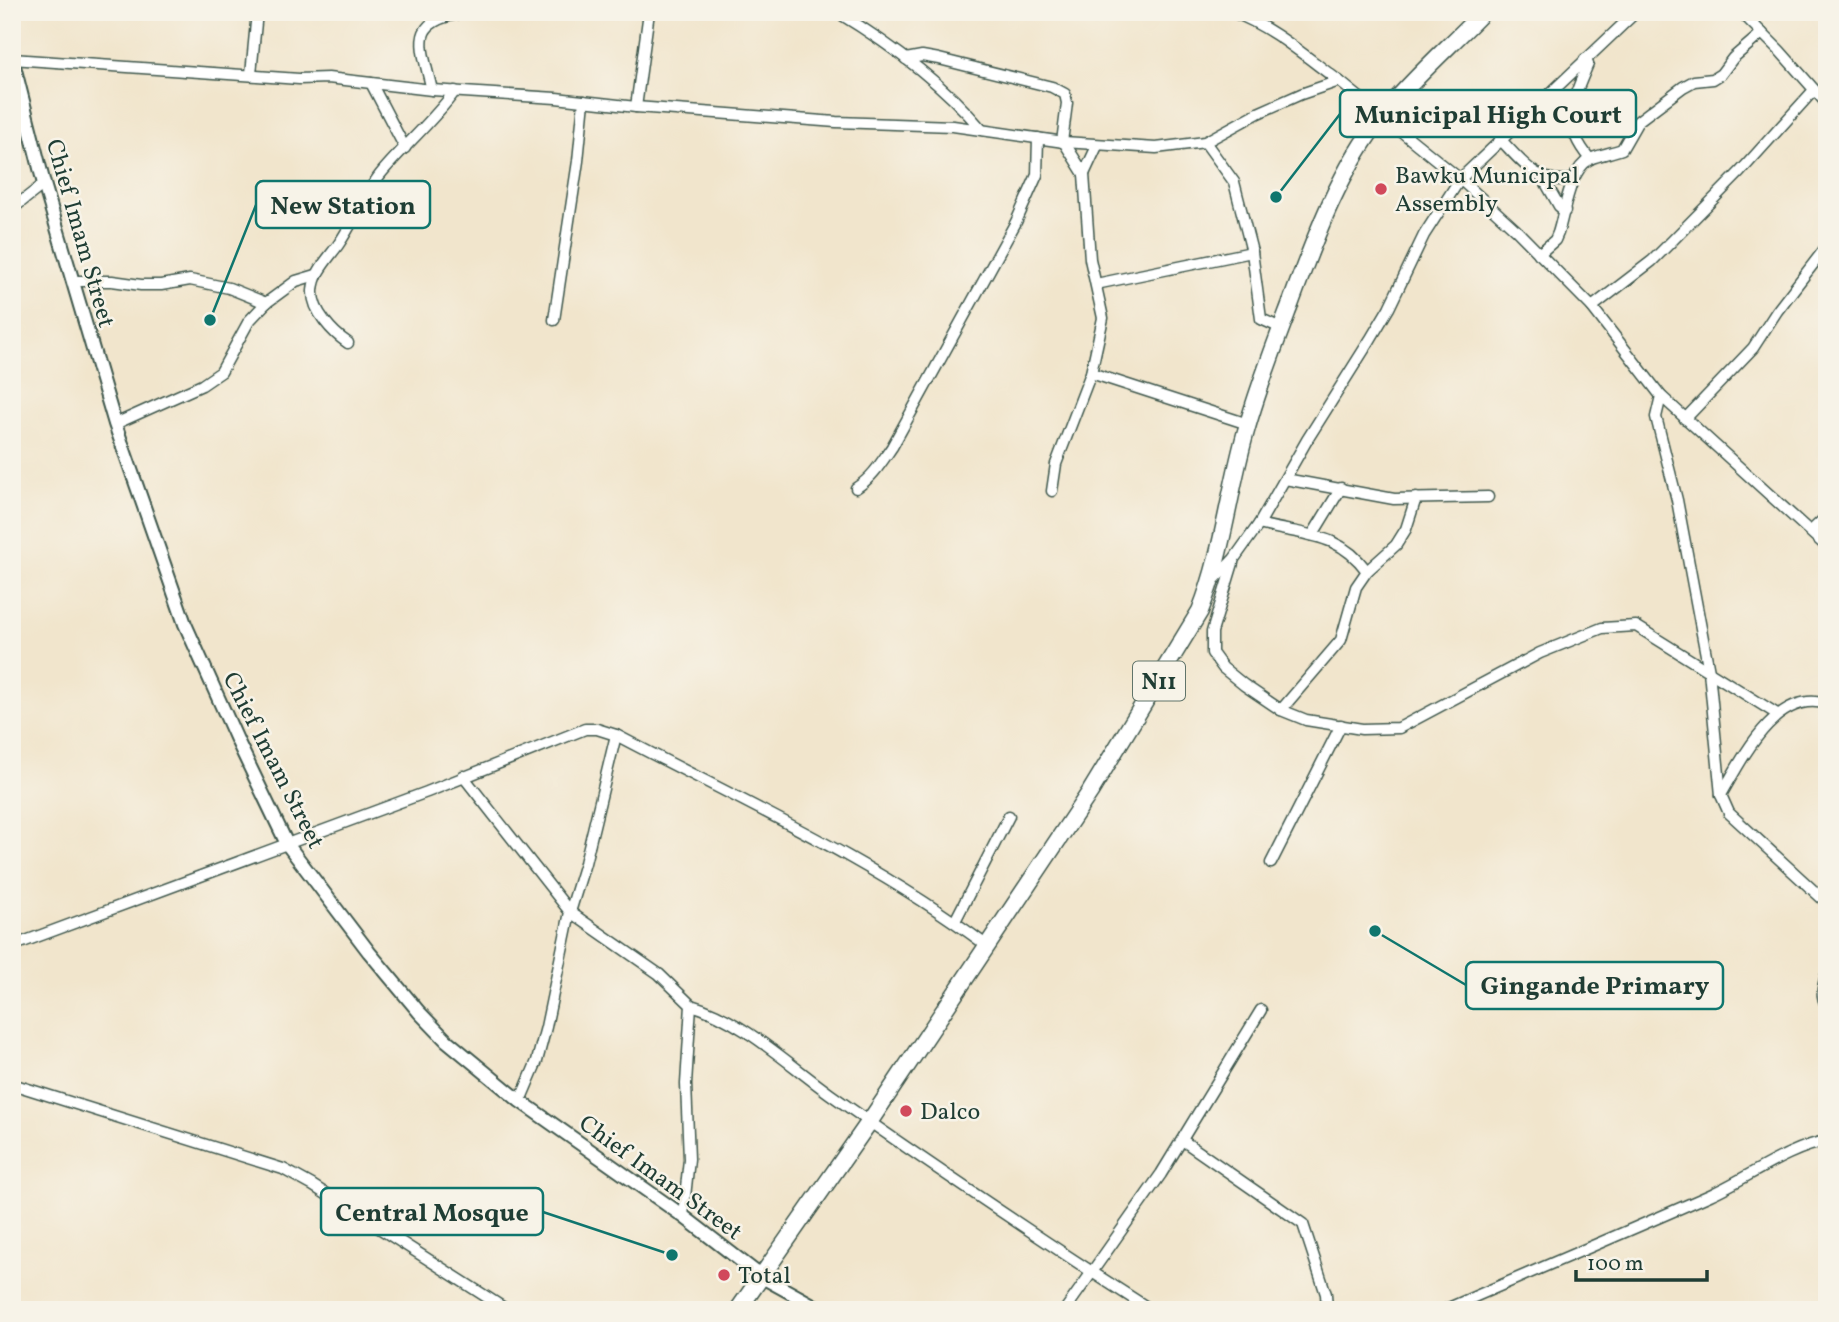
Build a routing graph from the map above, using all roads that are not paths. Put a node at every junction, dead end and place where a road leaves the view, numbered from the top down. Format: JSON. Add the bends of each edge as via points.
{"nodes":[{"id":1,"x":257,"y":12,"type":"edge"},
{"id":2,"x":427,"y":12,"type":"edge"},
{"id":3,"x":467,"y":12,"type":"edge"},
{"id":4,"x":649,"y":12,"type":"edge"},
{"id":5,"x":837,"y":12,"type":"edge"},
{"id":6,"x":1232,"y":12,"type":"edge"},
{"id":7,"x":1483,"y":12,"type":"edge"},
{"id":8,"x":1636,"y":12,"type":"edge"},
{"id":9,"x":1741,"y":12,"type":"edge"},
{"id":10,"x":443,"y":16,"type":"junction"},
{"id":11,"x":1762,"y":33,"type":"junction"},
{"id":12,"x":12,"y":58,"type":"edge"},
{"id":13,"x":906,"y":58,"type":"junction"},
{"id":14,"x":1585,"y":59,"type":"junction"},
{"id":15,"x":251,"y":74,"type":"junction"},
{"id":16,"x":1339,"y":81,"type":"junction"},
{"id":17,"x":371,"y":83,"type":"junction"},
{"id":18,"x":432,"y":90,"type":"junction"},
{"id":19,"x":1814,"y":90,"type":"junction"},
{"id":20,"x":455,"y":91,"type":"junction"},
{"id":21,"x":584,"y":101,"type":"junction"},
{"id":22,"x":1827,"y":104,"type":"edge"},
{"id":23,"x":636,"y":107,"type":"junction"},
{"id":24,"x":1383,"y":114,"type":"junction"},
{"id":25,"x":982,"y":130,"type":"junction"},
{"id":26,"x":1038,"y":138,"type":"junction"},
{"id":27,"x":1500,"y":139,"type":"junction"},
{"id":28,"x":1063,"y":142,"type":"junction"},
{"id":29,"x":1205,"y":142,"type":"junction"},
{"id":30,"x":1097,"y":146,"type":"junction"},
{"id":31,"x":405,"y":148,"type":"junction"},
{"id":32,"x":1590,"y":159,"type":"junction"},
{"id":33,"x":1084,"y":174,"type":"junction"},
{"id":34,"x":1460,"y":178,"type":"junction"},
{"id":35,"x":1543,"y":178,"type":"junction"},
{"id":36,"x":1573,"y":179,"type":"junction"},
{"id":37,"x":44,"y":184,"type":"junction"},
{"id":38,"x":12,"y":209,"type":"edge"},
{"id":39,"x":1565,"y":211,"type":"junction"},
{"id":40,"x":1827,"y":246,"type":"edge"},
{"id":41,"x":1252,"y":252,"type":"junction"},
{"id":42,"x":1539,"y":254,"type":"junction"},
{"id":43,"x":316,"y":275,"type":"junction"},
{"id":44,"x":73,"y":281,"type":"junction"},
{"id":45,"x":1096,"y":285,"type":"junction"},
{"id":46,"x":267,"y":303,"type":"junction"},
{"id":47,"x":1592,"y":307,"type":"junction"},
{"id":48,"x":554,"y":320,"type":"dead end"},
{"id":49,"x":1281,"y":328,"type":"junction"},
{"id":50,"x":348,"y":343,"type":"dead end"},
{"id":51,"x":1091,"y":373,"type":"junction"},
{"id":52,"x":1661,"y":396,"type":"junction"},
{"id":53,"x":1685,"y":419,"type":"junction"},
{"id":54,"x":115,"y":424,"type":"junction"},
{"id":55,"x":1248,"y":424,"type":"junction"},
{"id":56,"x":1286,"y":479,"type":"junction"},
{"id":57,"x":856,"y":488,"type":"dead end"},
{"id":58,"x":1341,"y":488,"type":"junction"},
{"id":59,"x":1052,"y":491,"type":"dead end"},
{"id":60,"x":1488,"y":497,"type":"dead end"},
{"id":61,"x":1416,"y":498,"type":"junction"},
{"id":62,"x":1827,"y":516,"type":"edge"},
{"id":63,"x":1259,"y":524,"type":"junction"},
{"id":64,"x":1811,"y":531,"type":"junction"},
{"id":65,"x":1313,"y":534,"type":"junction"},
{"id":66,"x":1827,"y":547,"type":"edge"},
{"id":67,"x":1234,"y":559,"type":"junction"},
{"id":68,"x":1367,"y":571,"type":"junction"},
{"id":69,"x":1211,"y":583,"type":"junction"},
{"id":70,"x":1709,"y":671,"type":"junction"},
{"id":71,"x":1827,"y":704,"type":"edge"},
{"id":72,"x":1282,"y":710,"type":"junction"},
{"id":73,"x":1777,"y":714,"type":"junction"},
{"id":74,"x":1341,"y":725,"type":"junction"},
{"id":75,"x":617,"y":735,"type":"junction"},
{"id":76,"x":463,"y":776,"type":"junction"},
{"id":77,"x":1721,"y":795,"type":"junction"},
{"id":78,"x":1009,"y":816,"type":"dead end"},
{"id":79,"x":287,"y":844,"type":"junction"},
{"id":80,"x":1271,"y":863,"type":"dead end"},
{"id":81,"x":1827,"y":903,"type":"edge"},
{"id":82,"x":570,"y":912,"type":"junction"},
{"id":83,"x":955,"y":921,"type":"junction"},
{"id":84,"x":986,"y":944,"type":"junction"},
{"id":85,"x":12,"y":946,"type":"edge"},
{"id":86,"x":1827,"y":972,"type":"edge"},
{"id":87,"x":691,"y":1005,"type":"junction"},
{"id":88,"x":1827,"y":1006,"type":"edge"},
{"id":89,"x":1261,"y":1010,"type":"dead end"},
{"id":90,"x":12,"y":1084,"type":"edge"},
{"id":91,"x":520,"y":1101,"type":"junction"},
{"id":92,"x":870,"y":1121,"type":"junction"},
{"id":93,"x":1182,"y":1140,"type":"junction"},
{"id":94,"x":1827,"y":1142,"type":"edge"},
{"id":95,"x":683,"y":1216,"type":"junction"},
{"id":96,"x":1092,"y":1272,"type":"junction"},
{"id":97,"x":762,"y":1277,"type":"junction"},
{"id":98,"x":507,"y":1310,"type":"edge"},
{"id":99,"x":738,"y":1310,"type":"edge"},
{"id":100,"x":822,"y":1310,"type":"edge"},
{"id":101,"x":1065,"y":1310,"type":"edge"},
{"id":102,"x":1151,"y":1310,"type":"edge"},
{"id":103,"x":1327,"y":1310,"type":"edge"},
{"id":104,"x":1444,"y":1310,"type":"edge"}],
"edges":[{"from":1,"to":15,"type":"street"},
{"from":2,"to":10,"type":"street"},
{"from":3,"to":10,"type":"street"},
{"from":4,"to":23,"type":"street"},
{"from":5,"to":13,"type":"street"},
{"from":6,"to":16,"type":"street","via":[[1279,38]]},
{"from":7,"to":24,"type":"highway","number":"N11"},
{"from":8,"to":14,"type":"street"},
{"from":9,"to":11,"type":"street"},
{"from":10,"to":18,"type":"street","via":[[428,24],[422,36]]},
{"from":11,"to":19,"type":"street"},
{"from":11,"to":32,"type":"street","via":[[1721,74],[1683,87],[1638,121],[1622,149]]},
{"from":12,"to":15,"type":"street"},
{"from":12,"to":37,"type":"street","name":"Chief Imam Street"},
{"from":13,"to":25,"type":"street"},
{"from":13,"to":28,"type":"street","via":[[939,59],[1052,87],[1065,94],[1067,103]]},
{"from":14,"to":27,"type":"street"},
{"from":14,"to":32,"type":"street","via":[[1588,64],[1570,119],[1576,139]]},
{"from":15,"to":17,"type":"street"},
{"from":16,"to":24,"type":"street"},
{"from":16,"to":29,"type":"street","via":[[1258,113]]},
{"from":17,"to":18,"type":"street"},
{"from":17,"to":31,"type":"street"},
{"from":18,"to":20,"type":"street"},
{"from":19,"to":22,"type":"street"},
{"from":19,"to":47,"type":"street","via":[[1652,261]]},
{"from":20,"to":21,"type":"street"},
{"from":20,"to":31,"type":"street"},
{"from":21,"to":23,"type":"street"},
{"from":21,"to":48,"type":"street"},
{"from":23,"to":25,"type":"street"},
{"from":24,"to":34,"type":"street"},
{"from":24,"to":49,"type":"highway","number":"N11","via":[[1355,155],[1333,200]]},
{"from":25,"to":26,"type":"street"},
{"from":26,"to":28,"type":"street"},
{"from":26,"to":57,"type":"street","via":[[1037,175],[1016,222],[891,447]]},
{"from":27,"to":34,"type":"street"},
{"from":27,"to":35,"type":"street"},
{"from":28,"to":30,"type":"street"},
{"from":28,"to":33,"type":"street"},
{"from":29,"to":30,"type":"street","via":[[1156,148]]},
{"from":29,"to":41,"type":"street","via":[[1234,183]]},
{"from":30,"to":33,"type":"street"},
{"from":31,"to":43,"type":"street","via":[[382,172]]},
{"from":32,"to":36,"type":"street"},
{"from":33,"to":45,"type":"street"},
{"from":34,"to":42,"type":"street"},
{"from":34,"to":56,"type":"street","via":[[1424,235],[1389,308]]},
{"from":35,"to":36,"type":"street"},
{"from":35,"to":39,"type":"street"},
{"from":36,"to":39,"type":"street"},
{"from":37,"to":38,"type":"street"},
{"from":37,"to":44,"type":"street","name":"Chief Imam Street"},
{"from":39,"to":42,"type":"street","via":[[1555,240]]},
{"from":40,"to":53,"type":"street","via":[[1753,348]]},
{"from":41,"to":45,"type":"street"},
{"from":41,"to":49,"type":"street","via":[[1261,319]]},
{"from":42,"to":47,"type":"street"},
{"from":43,"to":46,"type":"street","via":[[296,281]]},
{"from":43,"to":50,"type":"street","via":[[316,304],[327,324]]},
{"from":44,"to":46,"type":"street","via":[[161,285],[190,280]]},
{"from":44,"to":54,"type":"street","name":"Chief Imam Street"},
{"from":45,"to":51,"type":"street","via":[[1103,318]]},
{"from":46,"to":54,"type":"street","via":[[250,321],[221,372]]},
{"from":47,"to":52,"type":"street"},
{"from":49,"to":55,"type":"highway","number":"N11"},
{"from":51,"to":55,"type":"street"},
{"from":51,"to":59,"type":"street","via":[[1056,464]]},
{"from":52,"to":53,"type":"street"},
{"from":52,"to":70,"type":"street","via":[[1656,417],[1677,500]]},
{"from":53,"to":64,"type":"street"},
{"from":54,"to":79,"type":"street","name":"Chief Imam Street","via":[[185,624]]},
{"from":55,"to":69,"type":"highway","number":"N11"},
{"from":56,"to":58,"type":"street"},
{"from":56,"to":63,"type":"street"},
{"from":58,"to":61,"type":"street","via":[[1378,498]]},
{"from":58,"to":65,"type":"street"},
{"from":60,"to":61,"type":"street"},
{"from":61,"to":68,"type":"street","via":[[1396,545]]},
{"from":62,"to":64,"type":"street"},
{"from":63,"to":65,"type":"street"},
{"from":63,"to":67,"type":"street"},
{"from":64,"to":66,"type":"street"},
{"from":65,"to":68,"type":"street","via":[[1342,546]]},
{"from":67,"to":69,"type":"street"},
{"from":67,"to":72,"type":"street","via":[[1212,632],[1212,653],[1223,668]]},
{"from":68,"to":72,"type":"street","via":[[1356,587],[1341,640]]},
{"from":69,"to":84,"type":"highway","number":"N11","via":[[1200,611],[1140,713]]},
{"from":70,"to":73,"type":"street"},
{"from":70,"to":74,"type":"street","via":[[1636,626],[1602,628],[1541,653],[1399,727]]},
{"from":70,"to":77,"type":"street"},
{"from":71,"to":73,"type":"street","via":[[1807,701]]},
{"from":72,"to":74,"type":"street","via":[[1306,720]]},
{"from":73,"to":77,"type":"street","via":[[1751,745]]},
{"from":74,"to":80,"type":"street"},
{"from":75,"to":76,"type":"street","via":[[585,729]]},
{"from":75,"to":82,"type":"street"},
{"from":75,"to":83,"type":"street","via":[[845,854]]},
{"from":76,"to":79,"type":"street"},
{"from":76,"to":82,"type":"street"},
{"from":77,"to":81,"type":"street","via":[[1729,813]]},
{"from":78,"to":83,"type":"street"},
{"from":79,"to":85,"type":"street"},
{"from":79,"to":91,"type":"street","name":"Chief Imam Street","via":[[419,1012]]},
{"from":82,"to":87,"type":"street","via":[[659,974]]},
{"from":82,"to":91,"type":"street","via":[[546,1027]]},
{"from":83,"to":84,"type":"street"},
{"from":84,"to":92,"type":"highway","number":"N11"},
{"from":86,"to":88,"type":"street","via":[[1822,990]]},
{"from":87,"to":92,"type":"street","via":[[739,1029]]},
{"from":87,"to":95,"type":"street","via":[[685,1084],[689,1159]]},
{"from":89,"to":93,"type":"street"},
{"from":90,"to":98,"type":"street","via":[[283,1169]]},
{"from":91,"to":95,"type":"street","name":"Chief Imam Street"},
{"from":92,"to":96,"type":"street"},
{"from":92,"to":97,"type":"highway","number":"N11"},
{"from":93,"to":96,"type":"street"},
{"from":93,"to":103,"type":"street","via":[[1303,1224]]},
{"from":94,"to":104,"type":"street","via":[[1802,1148],[1717,1192]]},
{"from":95,"to":97,"type":"street","name":"Chief Imam Street"},
{"from":96,"to":101,"type":"street"},
{"from":96,"to":102,"type":"street"},
{"from":97,"to":99,"type":"highway","number":"N11"},
{"from":97,"to":100,"type":"street","name":"Chief Imam Street"}]}
